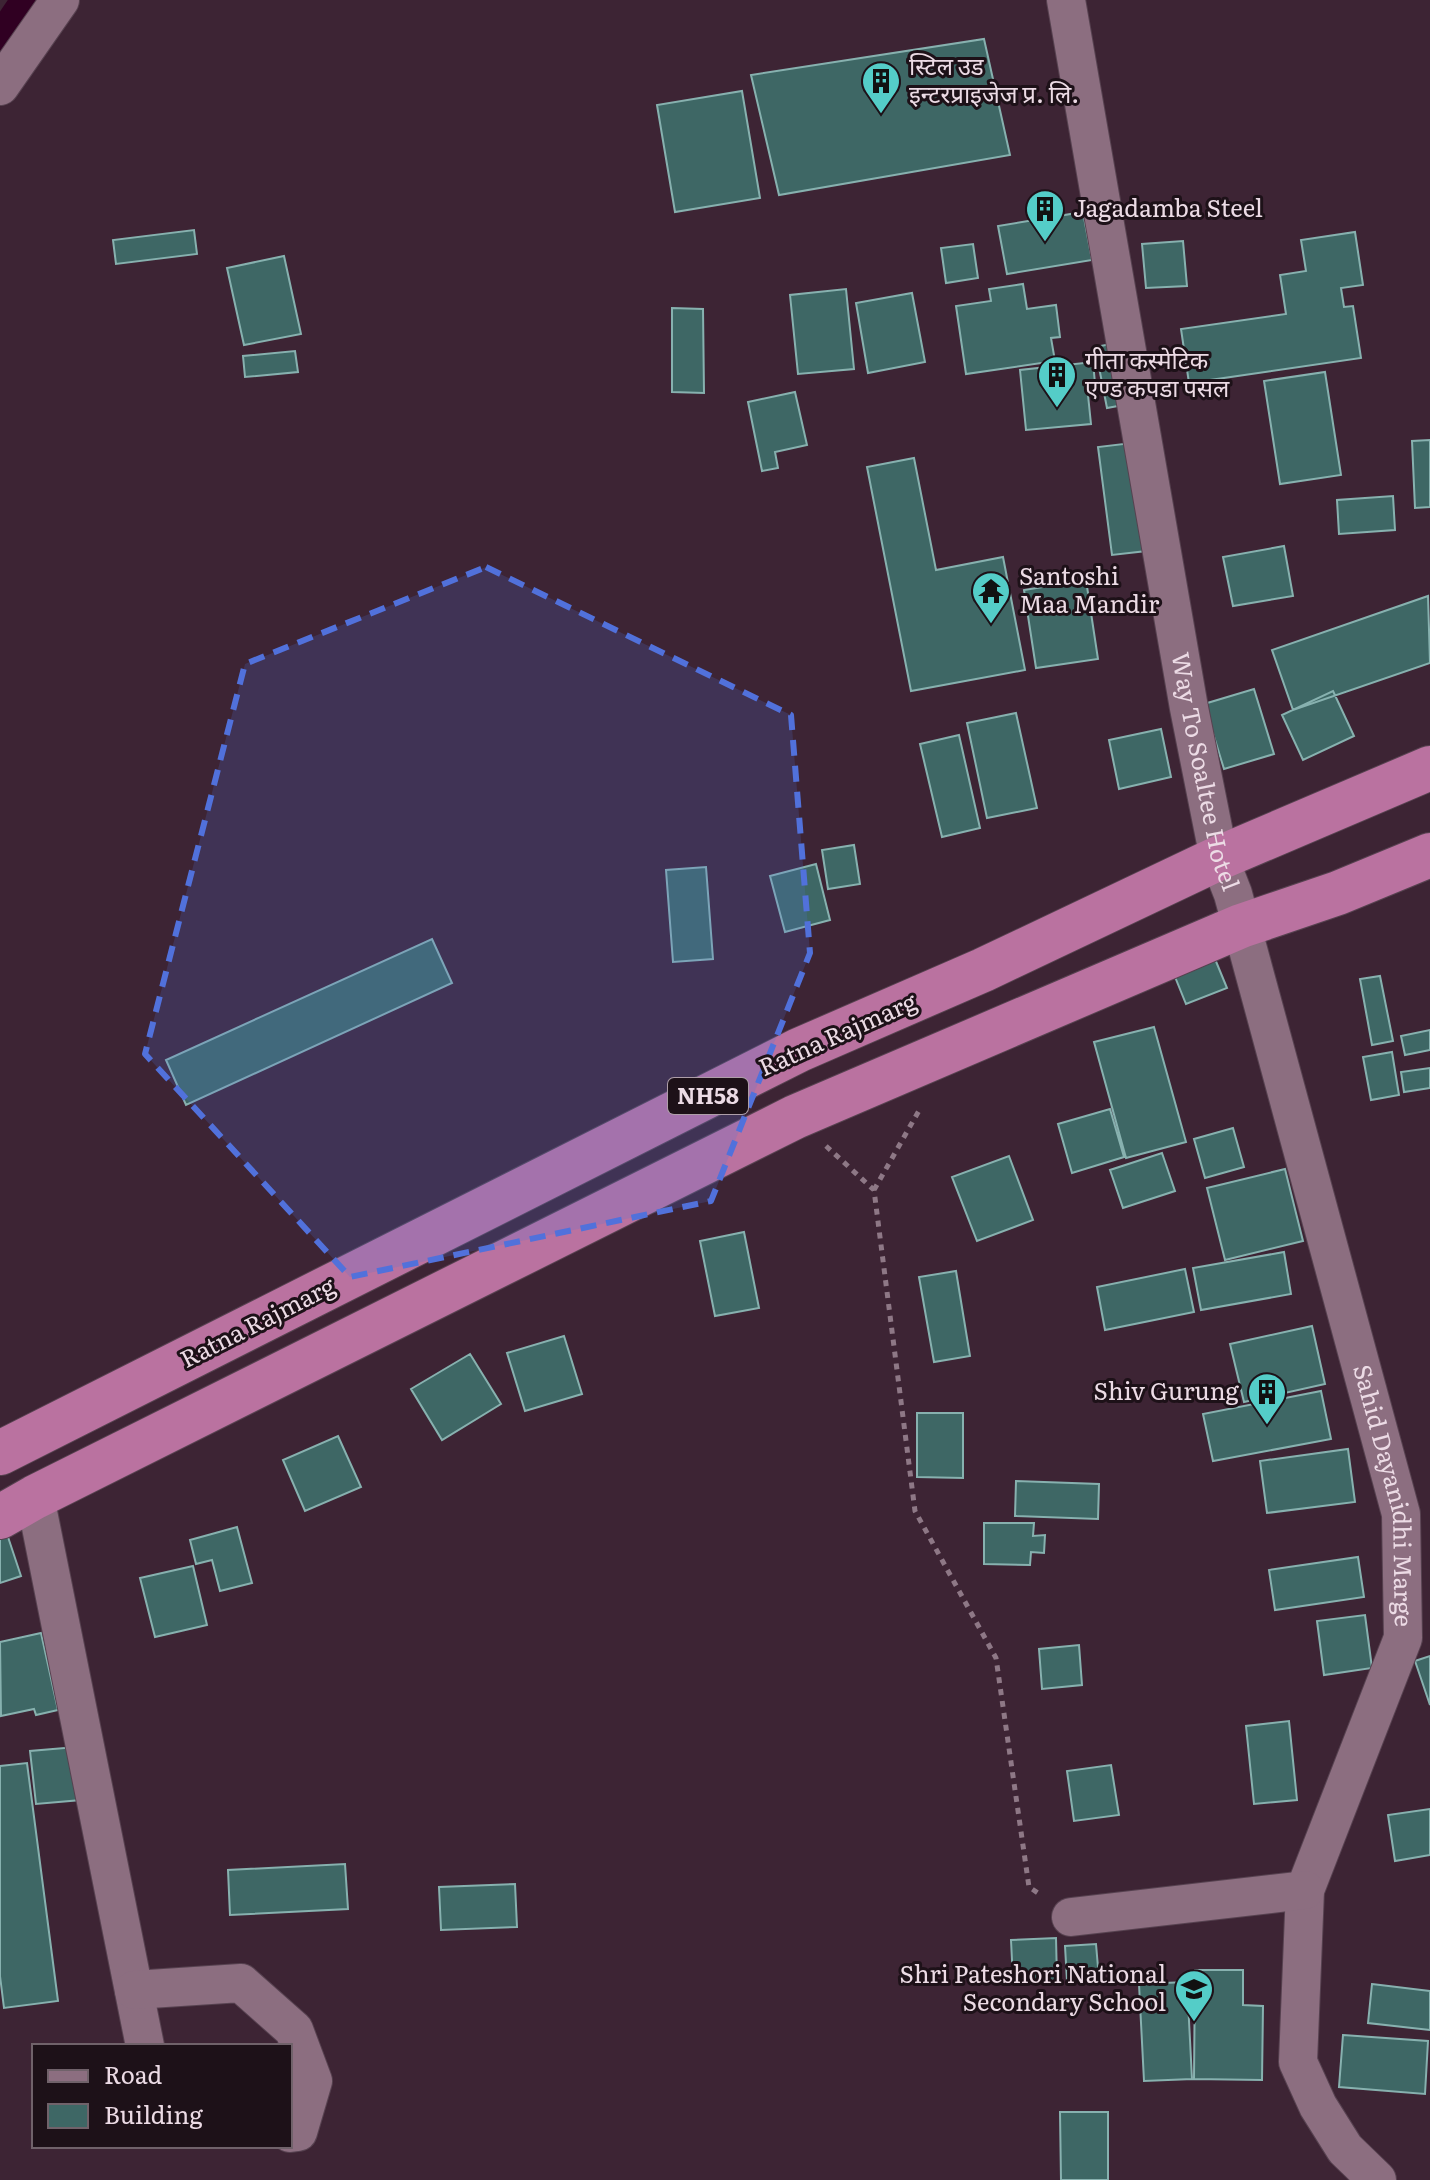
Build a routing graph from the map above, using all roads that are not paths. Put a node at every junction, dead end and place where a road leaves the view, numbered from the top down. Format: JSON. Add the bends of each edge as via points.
{"nodes":[{"id":1,"x":60,"y":0,"type":"edge"},
{"id":2,"x":1066,"y":0,"type":"edge"},
{"id":3,"x":0,"y":86,"type":"edge"},
{"id":4,"x":1430,"y":768,"type":"edge"},
{"id":5,"x":1430,"y":855,"type":"edge"},
{"id":6,"x":1219,"y":858,"type":"junction"},
{"id":7,"x":1241,"y":926,"type":"junction"},
{"id":8,"x":0,"y":1453,"type":"edge"},
{"id":9,"x":18,"y":1507,"type":"edge"},
{"id":10,"x":1305,"y":1890,"type":"junction"},
{"id":11,"x":1071,"y":1917,"type":"road end"},
{"id":12,"x":134,"y":1990,"type":"junction"},
{"id":13,"x":145,"y":2044,"type":"edge"},
{"id":14,"x":292,"y":2133,"type":"edge"},
{"id":15,"x":1377,"y":2180,"type":"edge"}],
"edges":[{"from":1,"to":3,"type":"street"},
{"from":2,"to":6,"type":"street","name":"Way To Soaltee Hotel"},
{"from":4,"to":6,"type":"highway","name":"Ratna Rajmarg","number":"NH58"},
{"from":5,"to":7,"type":"highway","number":"NH58"},
{"from":6,"to":7,"type":"street","name":"Way To Soaltee Hotel"},
{"from":6,"to":8,"type":"highway","name":"Ratna Rajmarg","number":"NH58","via":[[799,1050]]},
{"from":7,"to":9,"type":"highway","number":"NH58","via":[[795,1117]]},
{"from":7,"to":10,"type":"street","name":"Sahid Dayanidhi Marge","via":[[1401,1514],[1403,1638]]},
{"from":9,"to":12,"type":"street"},
{"from":10,"to":11,"type":"street"},
{"from":10,"to":15,"type":"street","name":"Sahid Dayanidhi Marge","via":[[1298,2062],[1345,2149]]},
{"from":12,"to":13,"type":"street"},
{"from":12,"to":14,"type":"street","via":[[241,1983],[294,2030],[313,2081],[298,2132]]}]}
